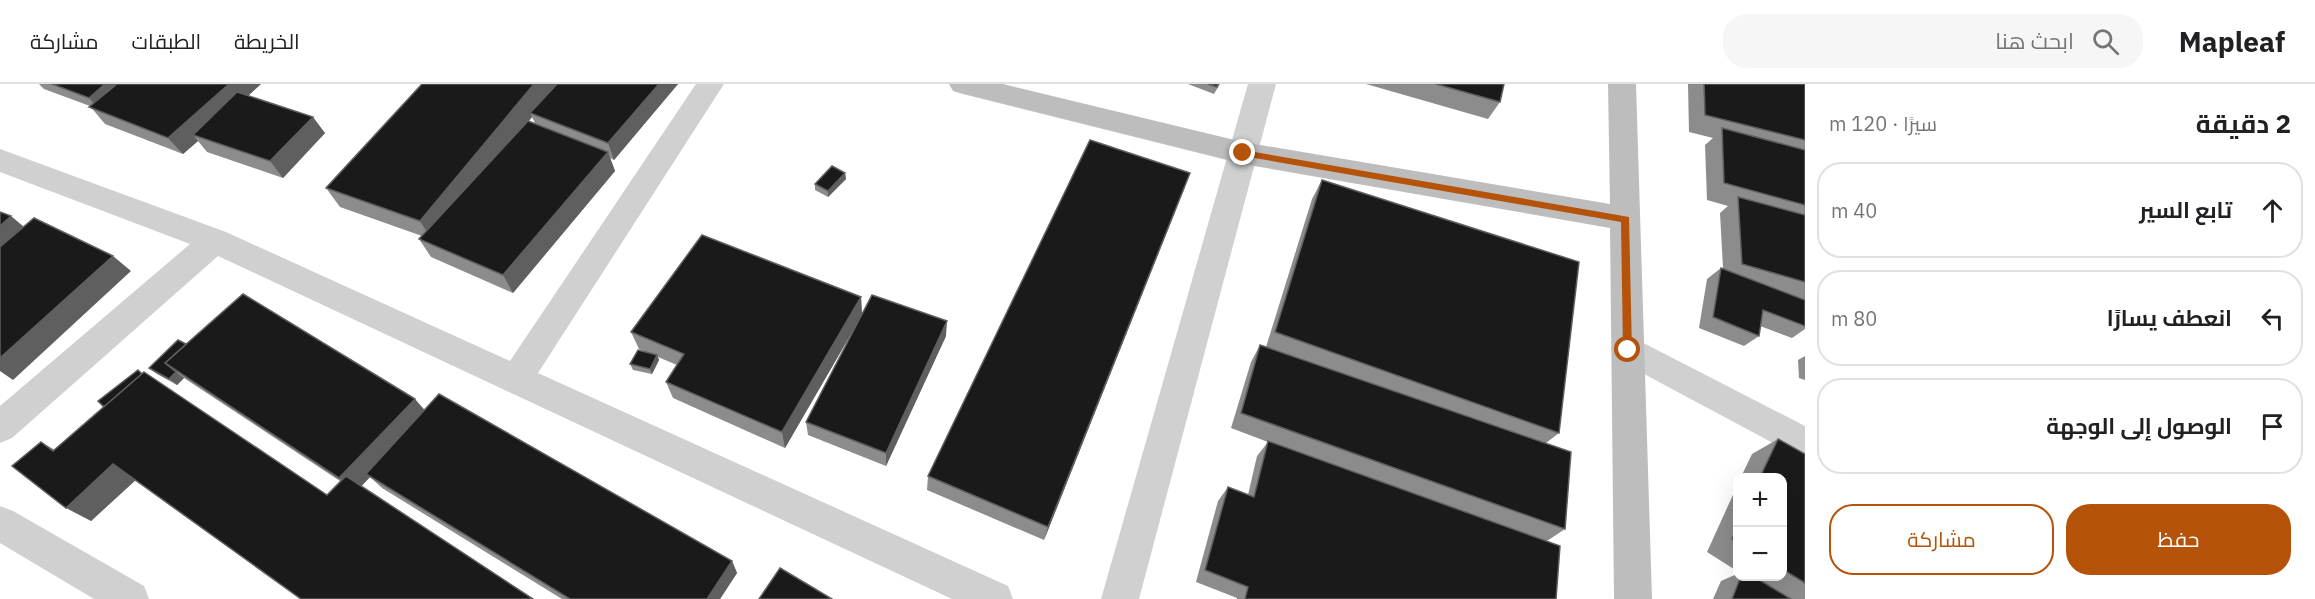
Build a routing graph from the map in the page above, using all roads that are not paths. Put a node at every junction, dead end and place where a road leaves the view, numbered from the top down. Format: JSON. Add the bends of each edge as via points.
{"nodes":[{"id":1,"x":710,"y":84,"type":"edge"},
{"id":2,"x":963,"y":84,"type":"edge"},
{"id":3,"x":1262,"y":84,"type":"edge"},
{"id":4,"x":1623,"y":84,"type":"edge"},
{"id":5,"x":1243,"y":153,"type":"junction"},
{"id":6,"x":0,"y":160,"type":"edge"},
{"id":7,"x":1625,"y":219,"type":"junction"},
{"id":8,"x":215,"y":241,"type":"junction"},
{"id":9,"x":1628,"y":350,"type":"junction"},
{"id":10,"x":516,"y":379,"type":"junction"},
{"id":11,"x":0,"y":428,"type":"edge"},
{"id":12,"x":1805,"y":444,"type":"edge"},
{"id":13,"x":0,"y":523,"type":"edge"},
{"id":14,"x":130,"y":599,"type":"edge"},
{"id":15,"x":994,"y":599,"type":"edge"},
{"id":16,"x":1120,"y":599,"type":"edge"},
{"id":17,"x":1633,"y":599,"type":"edge"}],
"edges":[{"from":1,"to":10,"type":"street"},
{"from":2,"to":5,"type":"street"},
{"from":3,"to":5,"type":"street"},
{"from":4,"to":7,"type":"street"},
{"from":5,"to":7,"type":"street"},
{"from":5,"to":16,"type":"street"},
{"from":6,"to":8,"type":"street"},
{"from":7,"to":9,"type":"street"},
{"from":8,"to":10,"type":"street"},
{"from":8,"to":11,"type":"street"},
{"from":9,"to":12,"type":"street"},
{"from":9,"to":17,"type":"street"},
{"from":10,"to":15,"type":"street"},
{"from":13,"to":14,"type":"street"}]}
